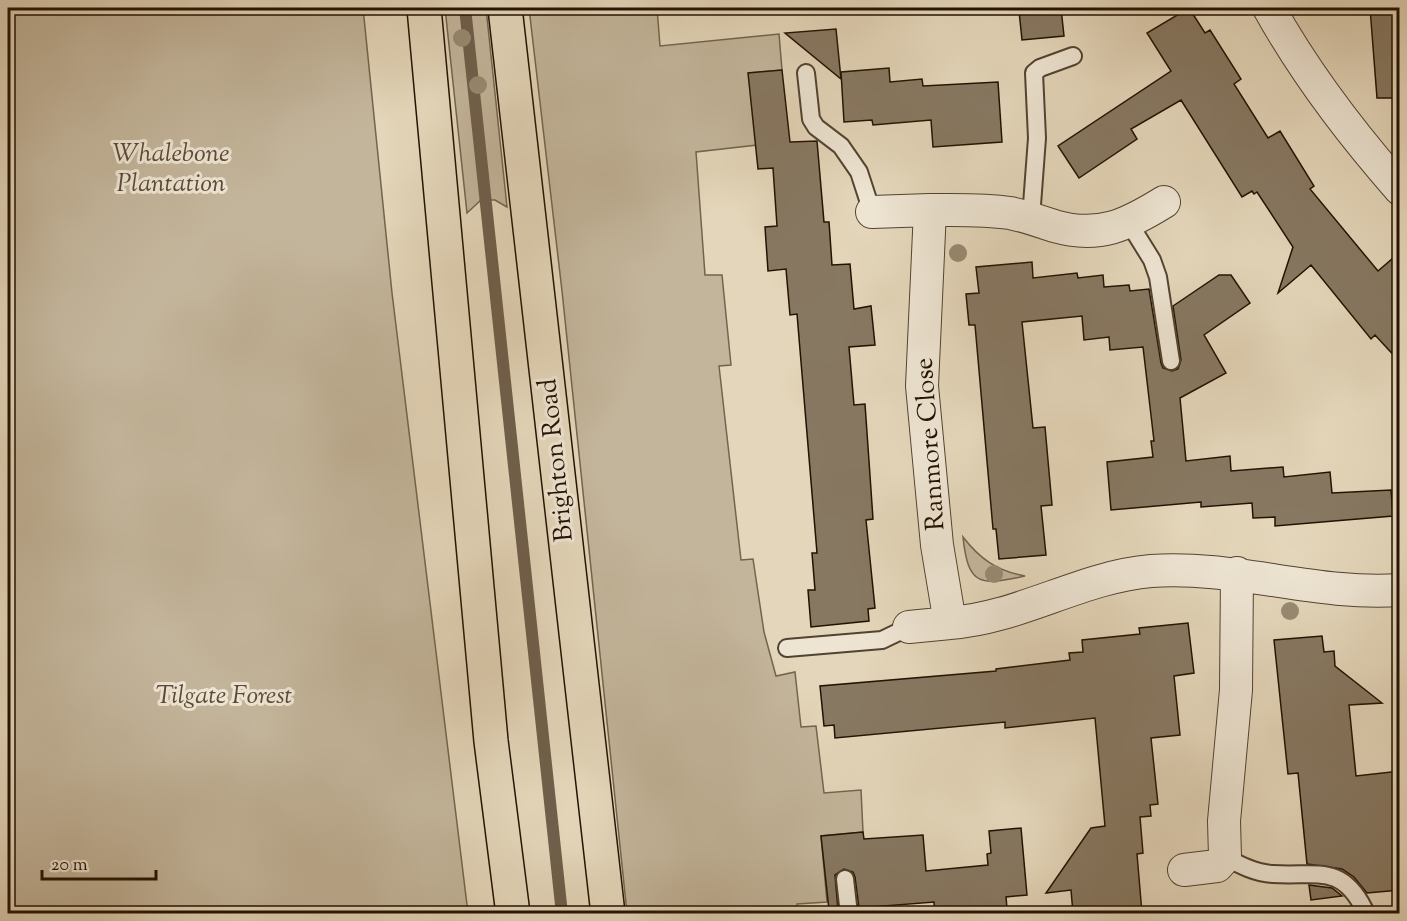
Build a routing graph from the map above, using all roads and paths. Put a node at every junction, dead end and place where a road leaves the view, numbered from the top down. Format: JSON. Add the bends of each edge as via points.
{"nodes":[{"id":1,"x":424,"y":8,"type":"edge"},
{"id":2,"x":506,"y":8,"type":"edge"},
{"id":3,"x":1269,"y":8,"type":"edge"},
{"id":4,"x":1073,"y":56,"type":"dead end"},
{"id":5,"x":806,"y":73,"type":"dead end"},
{"id":6,"x":1400,"y":189,"type":"edge"},
{"id":7,"x":1164,"y":202,"type":"dead end"},
{"id":8,"x":930,"y":210,"type":"junction"},
{"id":9,"x":872,"y":212,"type":"joint"},
{"id":10,"x":1031,"y":218,"type":"junction"},
{"id":11,"x":1129,"y":224,"type":"junction"},
{"id":12,"x":1172,"y":361,"type":"dead end"},
{"id":13,"x":1237,"y":573,"type":"junction"},
{"id":14,"x":1400,"y":590,"type":"edge"},
{"id":15,"x":950,"y":623,"type":"junction"},
{"id":16,"x":909,"y":627,"type":"joint"},
{"id":17,"x":787,"y":648,"type":"dead end"},
{"id":18,"x":1225,"y":857,"type":"junction"},
{"id":19,"x":1184,"y":870,"type":"dead end"},
{"id":20,"x":845,"y":879,"type":"dead end"},
{"id":21,"x":1364,"y":909,"type":"dead end"},
{"id":22,"x":513,"y":914,"type":"edge"},
{"id":23,"x":608,"y":914,"type":"edge"},
{"id":24,"x":849,"y":914,"type":"edge"}],
"edges":[{"from":1,"to":22,"type":"main road","via":[[491,741]]},
{"from":2,"to":23,"type":"main road","name":"Brighton Road"},
{"from":3,"to":6,"type":"street","via":[[1344,123]]},
{"from":4,"to":10,"type":"lane","via":[[1034,73],[1037,138]]},
{"from":5,"to":9,"type":"lane","via":[[811,119],[840,146],[859,172]]},
{"from":7,"to":11,"type":"street"},
{"from":8,"to":9,"type":"street"},
{"from":8,"to":10,"type":"street","via":[[987,211]]},
{"from":8,"to":15,"type":"street","name":"Ranmore Close","via":[[922,386],[937,545]]},
{"from":10,"to":11,"type":"street","via":[[1092,231]]},
{"from":11,"to":12,"type":"lane","via":[[1158,277]]},
{"from":13,"to":14,"type":"street","via":[[1313,586],[1373,592]]},
{"from":13,"to":15,"type":"street","via":[[1189,568],[1147,572],[1071,590],[1005,615]]},
{"from":13,"to":18,"type":"street","via":[[1236,690],[1224,821]]},
{"from":15,"to":16,"type":"street"},
{"from":16,"to":17,"type":"lane","via":[[882,640]]},
{"from":18,"to":19,"type":"street","via":[[1217,866]]},
{"from":18,"to":21,"type":"lane","via":[[1246,868],[1272,874],[1319,873],[1339,879],[1355,890]]},
{"from":20,"to":24,"type":"lane"}]}
